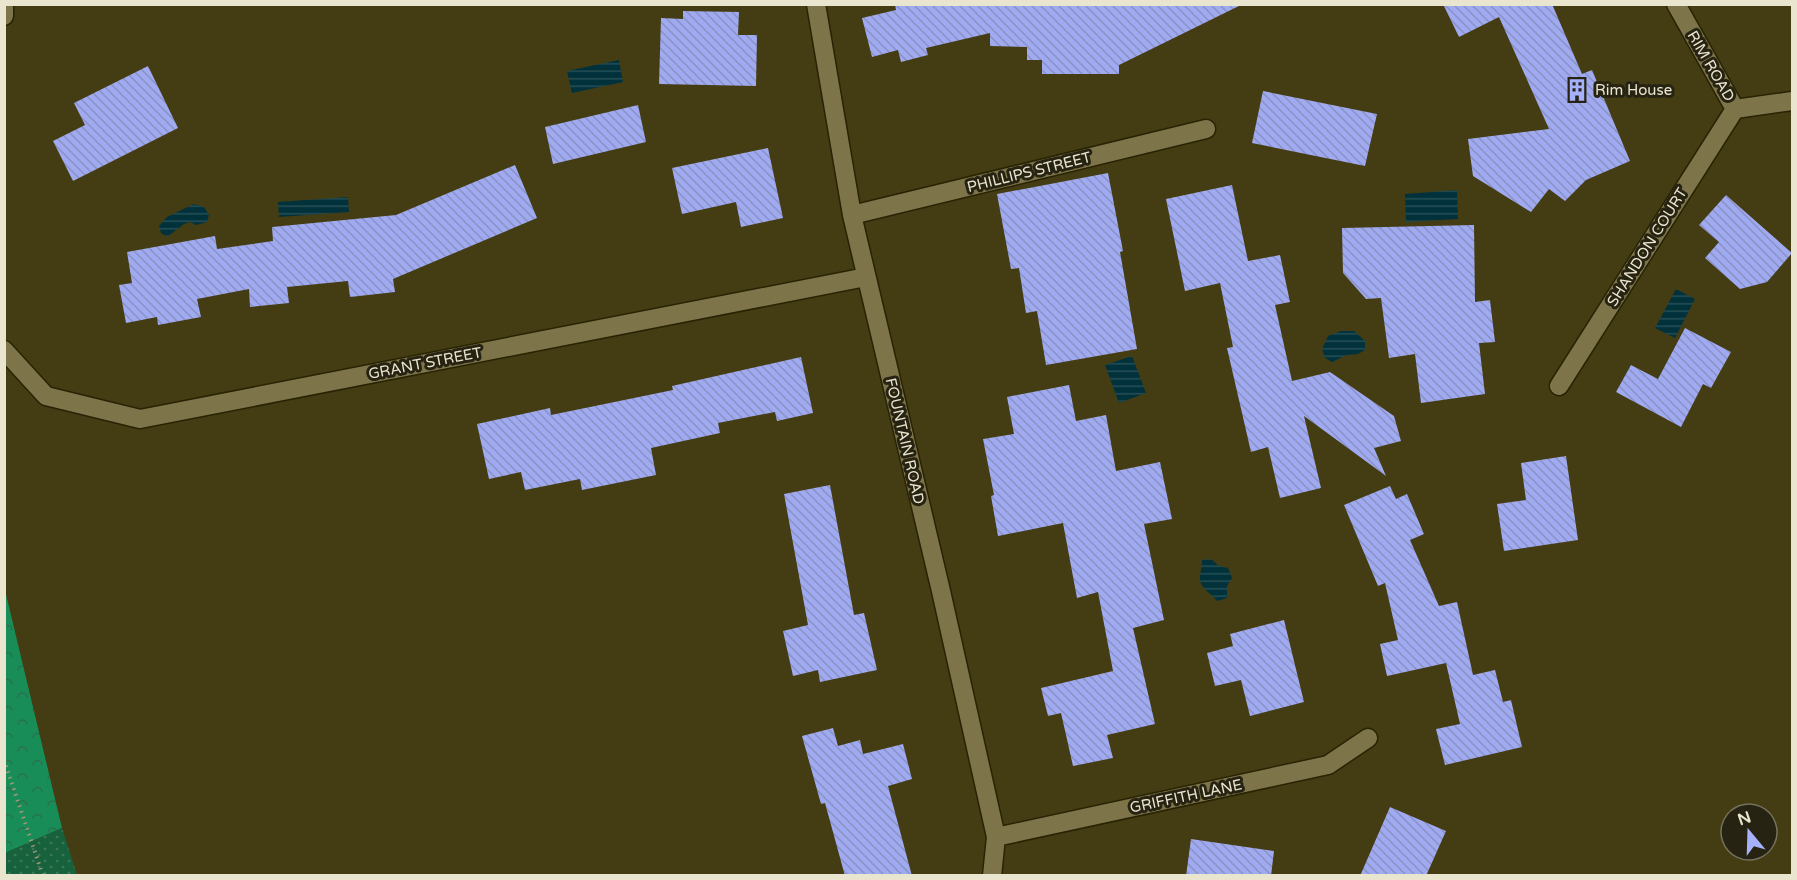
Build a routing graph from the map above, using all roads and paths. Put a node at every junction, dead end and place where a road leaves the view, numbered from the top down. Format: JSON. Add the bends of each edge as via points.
{"nodes":[{"id":1,"x":816,"y":4,"type":"edge"},
{"id":2,"x":1676,"y":4,"type":"edge"},
{"id":3,"x":4,"y":7,"type":"edge"},
{"id":4,"x":4,"y":16,"type":"edge"},
{"id":5,"x":1792,"y":100,"type":"edge"},
{"id":6,"x":1735,"y":109,"type":"junction"},
{"id":7,"x":1206,"y":129,"type":"dead end"},
{"id":8,"x":852,"y":215,"type":"junction"},
{"id":9,"x":866,"y":277,"type":"junction"},
{"id":10,"x":4,"y":350,"type":"edge"},
{"id":11,"x":1559,"y":386,"type":"dead end"},
{"id":12,"x":1368,"y":738,"type":"dead end"},
{"id":13,"x":4,"y":760,"type":"edge"},
{"id":14,"x":996,"y":837,"type":"junction"},
{"id":15,"x":43,"y":876,"type":"edge"},
{"id":16,"x":992,"y":876,"type":"edge"}],
"edges":[{"from":1,"to":8,"type":"street","name":"FOUNTAIN ROAD"},
{"from":2,"to":6,"type":"street","name":"RIM ROAD"},
{"from":3,"to":4,"type":"street"},
{"from":5,"to":6,"type":"street","name":"RIM ROAD"},
{"from":6,"to":11,"type":"street","name":"SHANDON COURT"},
{"from":7,"to":8,"type":"street","name":"PHILLIPS STREET"},
{"from":8,"to":9,"type":"street","name":"FOUNTAIN ROAD"},
{"from":9,"to":10,"type":"street","name":"GRANT STREET","via":[[140,419],[46,396]]},
{"from":9,"to":14,"type":"street","name":"FOUNTAIN ROAD"},
{"from":12,"to":14,"type":"street","name":"GRIFFITH LANE","via":[[1328,765]]},
{"from":13,"to":15,"type":"path"},
{"from":14,"to":16,"type":"street","name":"FOUNTAIN ROAD"}]}
